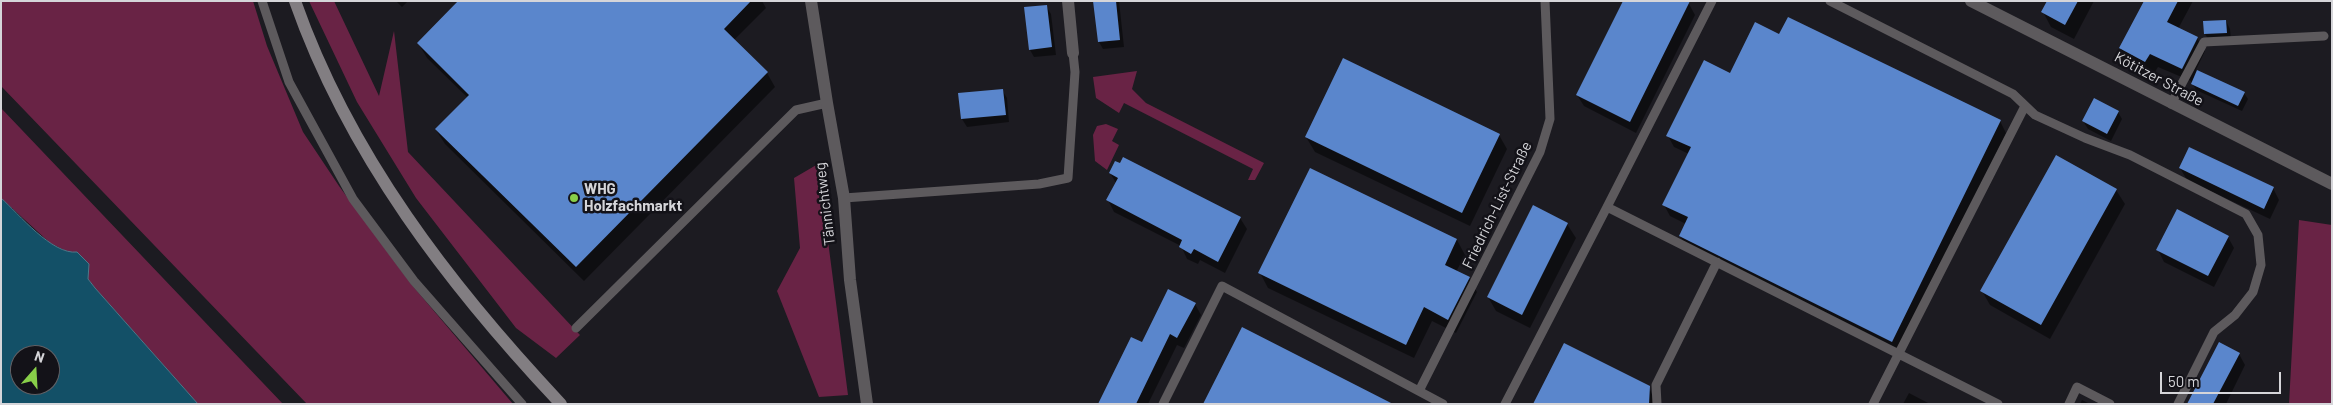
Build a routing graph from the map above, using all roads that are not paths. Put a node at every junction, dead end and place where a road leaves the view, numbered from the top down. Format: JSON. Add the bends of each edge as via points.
{"nodes":[{"id":1,"x":262,"y":1,"type":"edge"},
{"id":2,"x":296,"y":1,"type":"edge"},
{"id":3,"x":812,"y":1,"type":"edge"},
{"id":4,"x":1068,"y":1,"type":"edge"},
{"id":5,"x":1545,"y":1,"type":"edge"},
{"id":6,"x":1712,"y":1,"type":"edge"},
{"id":7,"x":1830,"y":1,"type":"edge"},
{"id":8,"x":1971,"y":1,"type":"edge"},
{"id":9,"x":2324,"y":36,"type":"dead end"},
{"id":10,"x":1073,"y":53,"type":"joint"},
{"id":11,"x":826,"y":103,"type":"junction"},
{"id":12,"x":2171,"y":104,"type":"junction"},
{"id":13,"x":2026,"y":106,"type":"junction"},
{"id":14,"x":2332,"y":184,"type":"edge"},
{"id":15,"x":844,"y":198,"type":"junction"},
{"id":16,"x":1607,"y":207,"type":"junction"},
{"id":17,"x":1717,"y":262,"type":"junction"},
{"id":18,"x":576,"y":328,"type":"dead end"},
{"id":19,"x":1898,"y":354,"type":"junction"},
{"id":20,"x":1419,"y":391,"type":"junction"},
{"id":21,"x":522,"y":404,"type":"edge"},
{"id":22,"x":561,"y":404,"type":"edge"},
{"id":23,"x":867,"y":404,"type":"edge"},
{"id":24,"x":1163,"y":404,"type":"edge"},
{"id":25,"x":1443,"y":404,"type":"edge"},
{"id":26,"x":1505,"y":404,"type":"edge"},
{"id":27,"x":1657,"y":404,"type":"edge"},
{"id":28,"x":1874,"y":404,"type":"edge"},
{"id":29,"x":1998,"y":404,"type":"edge"},
{"id":30,"x":2069,"y":404,"type":"edge"},
{"id":31,"x":2110,"y":404,"type":"edge"},
{"id":32,"x":2178,"y":404,"type":"edge"}],
"edges":[{"from":1,"to":21,"type":"lane","via":[[289,82],[353,199],[414,281]]},
{"from":2,"to":22,"type":"main road","via":[[342,108],[382,181],[444,268],[515,355]]},
{"from":3,"to":11,"type":"street","name":"Tännichtweg"},
{"from":4,"to":10,"type":"street"},
{"from":5,"to":20,"type":"lane","name":"Friedrich-List-Straße","via":[[1550,119],[1540,152]]},
{"from":6,"to":16,"type":"lane"},
{"from":7,"to":13,"type":"lane","via":[[2013,94]]},
{"from":8,"to":12,"type":"street","name":"Kötitzer Straße"},
{"from":9,"to":12,"type":"lane","via":[[2204,42]]},
{"from":10,"to":15,"type":"lane","via":[[1075,72],[1068,178],[1039,184]]},
{"from":11,"to":15,"type":"street","name":"Tännichtweg"},
{"from":11,"to":18,"type":"lane","via":[[796,110]]},
{"from":12,"to":14,"type":"street","name":"Kötitzer Straße"},
{"from":13,"to":19,"type":"lane"},
{"from":13,"to":32,"type":"lane","via":[[2036,115],[2130,155],[2246,214],[2258,235],[2261,265],[2253,292],[2235,315],[2214,332]]},
{"from":15,"to":23,"type":"street","name":"Tännichtweg","via":[[850,280]]},
{"from":16,"to":17,"type":"lane"},
{"from":16,"to":26,"type":"lane"},
{"from":17,"to":19,"type":"lane"},
{"from":17,"to":27,"type":"lane","via":[[1656,385]]},
{"from":19,"to":28,"type":"lane"},
{"from":19,"to":29,"type":"lane"},
{"from":20,"to":24,"type":"lane","via":[[1222,286]]},
{"from":20,"to":25,"type":"lane"},
{"from":30,"to":31,"type":"lane","via":[[2077,387]]}]}
